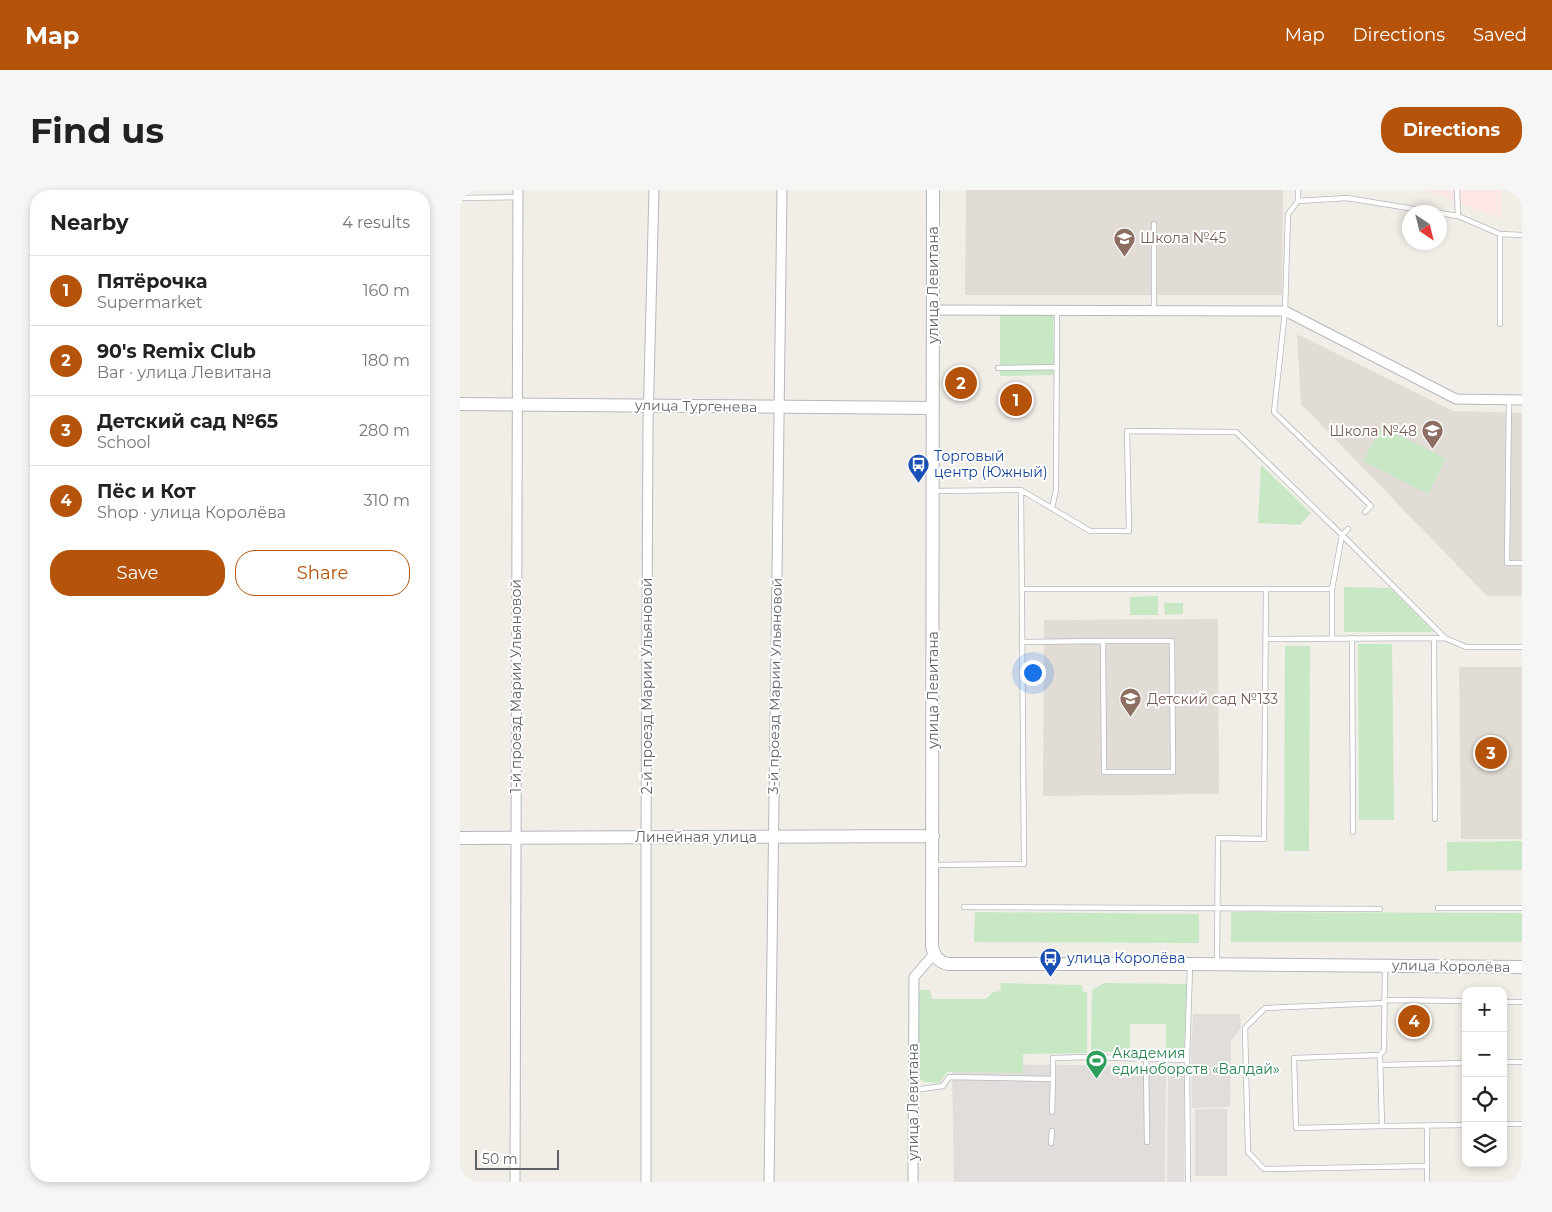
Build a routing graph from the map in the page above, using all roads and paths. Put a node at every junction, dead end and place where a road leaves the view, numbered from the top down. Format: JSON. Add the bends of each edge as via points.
{"nodes":[{"id":1,"x":654,"y":190,"type":"edge"},
{"id":2,"x":782,"y":190,"type":"edge"},
{"id":3,"x":933,"y":190,"type":"edge"},
{"id":4,"x":1298,"y":190,"type":"edge"},
{"id":5,"x":1457,"y":190,"type":"edge"},
{"id":6,"x":518,"y":194,"type":"edge"},
{"id":7,"x":460,"y":198,"type":"edge"},
{"id":8,"x":1298,"y":201,"type":"junction"},
{"id":9,"x":1402,"y":207,"type":"edge"},
{"id":10,"x":1447,"y":215,"type":"edge"},
{"id":11,"x":1458,"y":216,"type":"junction"},
{"id":12,"x":1154,"y":224,"type":"dead end"},
{"id":13,"x":1500,"y":234,"type":"junction"},
{"id":14,"x":1522,"y":234,"type":"edge"},
{"id":15,"x":933,"y":310,"type":"junction"},
{"id":16,"x":1057,"y":310,"type":"junction"},
{"id":17,"x":1154,"y":310,"type":"junction"},
{"id":18,"x":1285,"y":311,"type":"junction"},
{"id":19,"x":1500,"y":324,"type":"dead end"},
{"id":20,"x":1057,"y":367,"type":"junction"},
{"id":21,"x":998,"y":368,"type":"dead end"},
{"id":22,"x":1509,"y":400,"type":"junction"},
{"id":23,"x":1522,"y":400,"type":"edge"},
{"id":24,"x":460,"y":404,"type":"edge"},
{"id":25,"x":517,"y":404,"type":"junction"},
{"id":26,"x":649,"y":406,"type":"junction"},
{"id":27,"x":779,"y":407,"type":"junction"},
{"id":28,"x":933,"y":408,"type":"junction"},
{"id":29,"x":1021,"y":490,"type":"junction"},
{"id":30,"x":933,"y":491,"type":"junction"},
{"id":31,"x":1052,"y":508,"type":"junction"},
{"id":32,"x":1365,"y":512,"type":"dead end"},
{"id":33,"x":1348,"y":529,"type":"dead end"},
{"id":34,"x":1342,"y":535,"type":"junction"},
{"id":35,"x":1522,"y":564,"type":"edge"},
{"id":36,"x":1266,"y":589,"type":"junction"},
{"id":37,"x":1332,"y":589,"type":"junction"},
{"id":38,"x":1022,"y":590,"type":"junction"},
{"id":39,"x":1332,"y":638,"type":"junction"},
{"id":40,"x":1352,"y":638,"type":"junction"},
{"id":41,"x":1434,"y":638,"type":"junction"},
{"id":42,"x":1446,"y":638,"type":"junction"},
{"id":43,"x":1266,"y":639,"type":"junction"},
{"id":44,"x":1103,"y":641,"type":"junction"},
{"id":45,"x":1023,"y":642,"type":"junction"},
{"id":46,"x":1522,"y":647,"type":"edge"},
{"id":47,"x":1434,"y":819,"type":"dead end"},
{"id":48,"x":1352,"y":832,"type":"dead end"},
{"id":49,"x":773,"y":836,"type":"junction"},
{"id":50,"x":933,"y":836,"type":"junction"},
{"id":51,"x":646,"y":837,"type":"junction"},
{"id":52,"x":460,"y":838,"type":"edge"},
{"id":53,"x":516,"y":838,"type":"junction"},
{"id":54,"x":932,"y":865,"type":"junction"},
{"id":55,"x":964,"y":907,"type":"dead end"},
{"id":56,"x":1218,"y":908,"type":"junction"},
{"id":57,"x":1438,"y":908,"type":"dead end"},
{"id":58,"x":1522,"y":908,"type":"edge"},
{"id":59,"x":1380,"y":909,"type":"dead end"},
{"id":60,"x":934,"y":954,"type":"junction"},
{"id":61,"x":1190,"y":964,"type":"junction"},
{"id":62,"x":1217,"y":964,"type":"junction"},
{"id":63,"x":1385,"y":966,"type":"junction"},
{"id":64,"x":1522,"y":967,"type":"edge"},
{"id":65,"x":1384,"y":1001,"type":"junction"},
{"id":66,"x":1462,"y":1001,"type":"edge"},
{"id":67,"x":1507,"y":1002,"type":"edge"},
{"id":68,"x":1522,"y":1002,"type":"edge"},
{"id":69,"x":1380,"y":1055,"type":"junction"},
{"id":70,"x":1146,"y":1058,"type":"junction"},
{"id":71,"x":1187,"y":1060,"type":"junction"},
{"id":72,"x":1507,"y":1062,"type":"edge"},
{"id":73,"x":1522,"y":1062,"type":"edge"},
{"id":74,"x":1462,"y":1063,"type":"edge"},
{"id":75,"x":1380,"y":1065,"type":"junction"},
{"id":76,"x":1053,"y":1079,"type":"junction"},
{"id":77,"x":912,"y":1090,"type":"junction"},
{"id":78,"x":1052,"y":1112,"type":"dead end"},
{"id":79,"x":1507,"y":1124,"type":"edge"},
{"id":80,"x":1522,"y":1124,"type":"edge"},
{"id":81,"x":1462,"y":1125,"type":"edge"},
{"id":82,"x":1382,"y":1126,"type":"junction"},
{"id":83,"x":1426,"y":1126,"type":"junction"},
{"id":84,"x":1052,"y":1131,"type":"dead end"},
{"id":85,"x":1147,"y":1142,"type":"dead end"},
{"id":86,"x":1051,"y":1143,"type":"dead end"},
{"id":87,"x":1426,"y":1166,"type":"junction"},
{"id":88,"x":515,"y":1182,"type":"edge"},
{"id":89,"x":646,"y":1182,"type":"edge"},
{"id":90,"x":769,"y":1182,"type":"edge"},
{"id":91,"x":913,"y":1182,"type":"edge"},
{"id":92,"x":1188,"y":1182,"type":"edge"},
{"id":93,"x":1427,"y":1182,"type":"edge"}],
"edges":[{"from":1,"to":26,"type":"street","name":"2-й проезд Марии Ульяновой"},
{"from":2,"to":27,"type":"street","name":"3-й проезд Марии Ульяновой"},
{"from":3,"to":15,"type":"main road","name":"улица Левитана"},
{"from":4,"to":8,"type":"lane"},
{"from":5,"to":11,"type":"lane"},
{"from":6,"to":7,"type":"lane"},
{"from":6,"to":25,"type":"street","name":"1-й проезд Марии Ульяновой"},
{"from":8,"to":9,"type":"lane","via":[[1347,198]]},
{"from":8,"to":18,"type":"lane","via":[[1288,214]]},
{"from":10,"to":11,"type":"lane"},
{"from":11,"to":13,"type":"lane"},
{"from":12,"to":17,"type":"lane"},
{"from":13,"to":14,"type":"lane"},
{"from":13,"to":19,"type":"lane"},
{"from":15,"to":16,"type":"street"},
{"from":15,"to":28,"type":"main road","name":"улица Левитана"},
{"from":16,"to":17,"type":"street"},
{"from":16,"to":20,"type":"lane"},
{"from":17,"to":18,"type":"street"},
{"from":18,"to":22,"type":"street","via":[[1456,399]]},
{"from":18,"to":32,"type":"lane","via":[[1274,412],[1371,506]]},
{"from":20,"to":21,"type":"lane"},
{"from":20,"to":31,"type":"lane","via":[[1056,490]]},
{"from":22,"to":23,"type":"street"},
{"from":22,"to":35,"type":"lane","via":[[1507,563]]},
{"from":24,"to":25,"type":"main road","name":"улица Тургенева"},
{"from":25,"to":26,"type":"main road","name":"улица Тургенева"},
{"from":25,"to":53,"type":"street","name":"1-й проезд Марии Ульяновой"},
{"from":26,"to":27,"type":"main road","name":"улица Тургенева"},
{"from":26,"to":51,"type":"street","name":"2-й проезд Марии Ульяновой"},
{"from":27,"to":28,"type":"main road","name":"улица Тургенева"},
{"from":27,"to":49,"type":"street","name":"3-й проезд Марии Ульяновой"},
{"from":28,"to":30,"type":"main road","name":"улица Левитана"},
{"from":29,"to":30,"type":"lane"},
{"from":29,"to":31,"type":"lane"},
{"from":29,"to":38,"type":"lane"},
{"from":30,"to":50,"type":"main road","name":"улица Левитана"},
{"from":31,"to":34,"type":"lane","via":[[1090,531],[1129,531],[1127,431],[1236,432]]},
{"from":33,"to":34,"type":"lane"},
{"from":34,"to":37,"type":"lane"},
{"from":34,"to":42,"type":"lane"},
{"from":36,"to":37,"type":"lane"},
{"from":36,"to":38,"type":"lane"},
{"from":36,"to":43,"type":"lane"},
{"from":37,"to":39,"type":"lane"},
{"from":38,"to":45,"type":"lane"},
{"from":39,"to":40,"type":"lane"},
{"from":39,"to":43,"type":"lane"},
{"from":40,"to":41,"type":"lane"},
{"from":40,"to":48,"type":"lane"},
{"from":41,"to":42,"type":"lane"},
{"from":41,"to":47,"type":"lane"},
{"from":42,"to":46,"type":"lane","via":[[1466,647]]},
{"from":43,"to":56,"type":"lane","via":[[1264,839],[1218,838]]},
{"from":44,"to":44,"type":"lane","via":[[1172,640],[1172,772],[1104,772]]},
{"from":44,"to":45,"type":"lane"},
{"from":45,"to":54,"type":"lane","via":[[1024,864]]},
{"from":49,"to":50,"type":"main road","name":"Линейная улица"},
{"from":49,"to":51,"type":"main road","name":"Линейная улица"},
{"from":49,"to":90,"type":"street","name":"3-й проезд Марии Ульяновой"},
{"from":50,"to":54,"type":"main road","name":"улица Левитана"},
{"from":51,"to":53,"type":"main road","name":"Линейная улица"},
{"from":51,"to":89,"type":"street","name":"2-й проезд Марии Ульяновой"},
{"from":52,"to":53,"type":"main road","name":"Линейная улица"},
{"from":53,"to":88,"type":"street","name":"1-й проезд Марии Ульяновой"},
{"from":54,"to":60,"type":"main road","name":"улица Левитана"},
{"from":55,"to":56,"type":"lane"},
{"from":56,"to":59,"type":"lane"},
{"from":56,"to":62,"type":"lane"},
{"from":57,"to":58,"type":"lane"},
{"from":60,"to":61,"type":"main road","name":"улица Королёва","via":[[948,964]]},
{"from":60,"to":77,"type":"street","name":"улица Левитана","via":[[914,977]]},
{"from":61,"to":62,"type":"main road","name":"улица Королёва"},
{"from":61,"to":71,"type":"lane"},
{"from":62,"to":63,"type":"main road","name":"улица Королёва"},
{"from":63,"to":64,"type":"main road","name":"улица Королёва"},
{"from":63,"to":65,"type":"lane"},
{"from":65,"to":66,"type":"lane"},
{"from":65,"to":69,"type":"lane","via":[[1384,1050]]},
{"from":65,"to":87,"type":"lane","via":[[1265,1008],[1245,1028],[1248,1152],[1264,1170]]},
{"from":67,"to":68,"type":"lane"},
{"from":69,"to":75,"type":"lane"},
{"from":69,"to":82,"type":"lane","via":[[1294,1058],[1296,1128]]},
{"from":70,"to":71,"type":"lane"},
{"from":70,"to":76,"type":"lane","via":[[1053,1058]]},
{"from":70,"to":85,"type":"lane"},
{"from":71,"to":92,"type":"lane"},
{"from":72,"to":73,"type":"lane"},
{"from":74,"to":75,"type":"lane"},
{"from":75,"to":82,"type":"lane"},
{"from":76,"to":77,"type":"lane","via":[[949,1078],[943,1086]]},
{"from":76,"to":78,"type":"lane"},
{"from":77,"to":91,"type":"street","name":"улица Левитана"},
{"from":79,"to":80,"type":"lane"},
{"from":81,"to":83,"type":"lane"},
{"from":82,"to":83,"type":"lane"},
{"from":83,"to":87,"type":"lane"},
{"from":84,"to":86,"type":"lane"},
{"from":87,"to":93,"type":"lane"}]}
